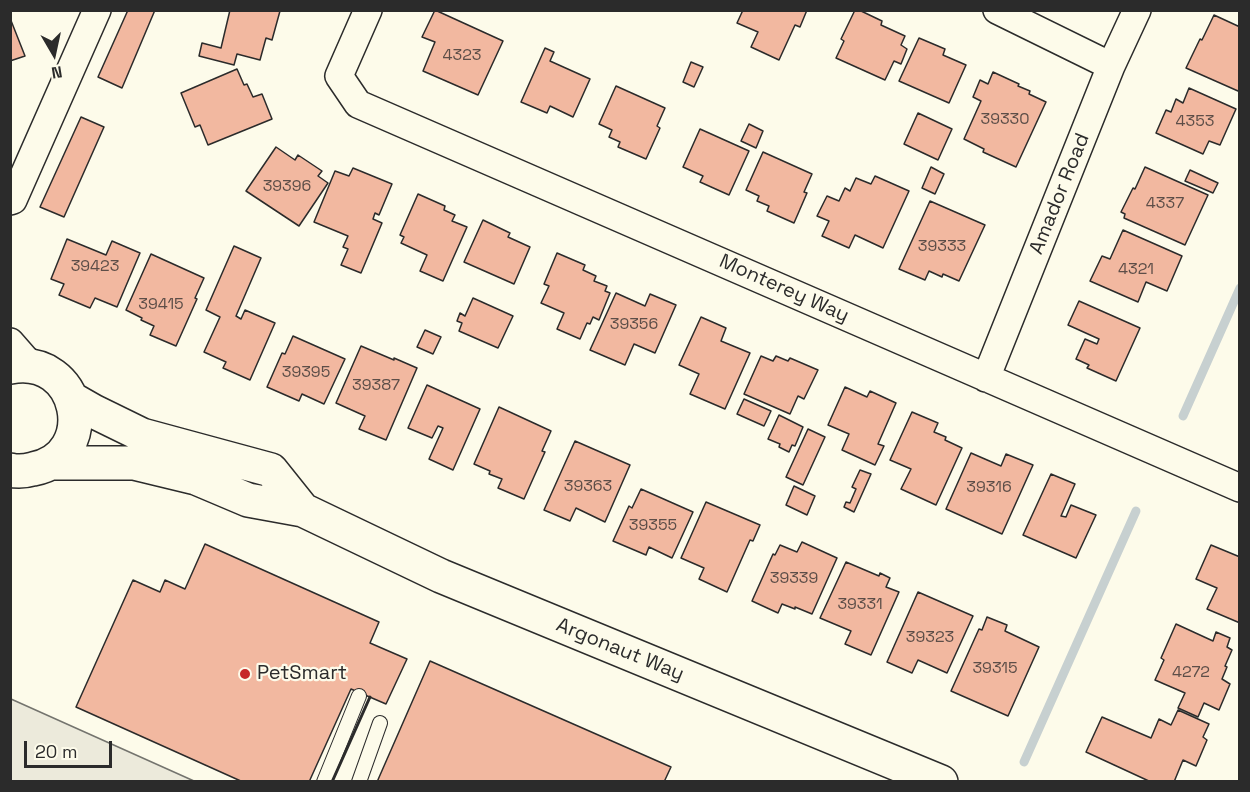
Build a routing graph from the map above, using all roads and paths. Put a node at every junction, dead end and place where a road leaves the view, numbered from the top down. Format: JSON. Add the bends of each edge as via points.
{"nodes":[{"id":1,"x":97,"y":10,"type":"edge"},
{"id":2,"x":368,"y":10,"type":"edge"},
{"id":3,"x":998,"y":10,"type":"edge"},
{"id":4,"x":1137,"y":10,"type":"edge"},
{"id":5,"x":1111,"y":66,"type":"junction"},
{"id":6,"x":10,"y":201,"type":"edge"},
{"id":7,"x":17,"y":358,"type":"edge"},
{"id":8,"x":986,"y":378,"type":"junction"},
{"id":9,"x":72,"y":399,"type":"junction"},
{"id":10,"x":51,"y":463,"type":"junction"},
{"id":11,"x":12,"y":472,"type":"edge"},
{"id":12,"x":1239,"y":488,"type":"edge"},
{"id":13,"x":303,"y":510,"type":"junction"},
{"id":14,"x":359,"y":696,"type":"dead end"},
{"id":15,"x":380,"y":723,"type":"dead end"},
{"id":16,"x":324,"y":782,"type":"edge"},
{"id":17,"x":359,"y":782,"type":"edge"},
{"id":18,"x":940,"y":782,"type":"edge"}],
"edges":[{"from":1,"to":6,"type":"street"},
{"from":2,"to":8,"type":"street","name":"Monterey Way","via":[[339,76],[358,104]]},
{"from":3,"to":5,"type":"street"},
{"from":4,"to":5,"type":"street","name":"Amador Road"},
{"from":5,"to":8,"type":"street","name":"Amador Road"},
{"from":7,"to":9,"type":"street","via":[[52,374]]},
{"from":8,"to":12,"type":"street","name":"Monterey Way"},
{"from":9,"to":10,"type":"street","via":[[74,433],[62,454]]},
{"from":9,"to":13,"type":"street","name":"Argonaut Way","via":[[142,435],[271,470]]},
{"from":10,"to":11,"type":"street","name":"Argonaut Way"},
{"from":10,"to":13,"type":"street","name":"Argonaut Way","via":[[134,464],[196,478],[248,500]]},
{"from":13,"to":18,"type":"street","name":"Argonaut Way","via":[[441,576]]},
{"from":14,"to":16,"type":"lane"},
{"from":15,"to":17,"type":"lane"}]}
